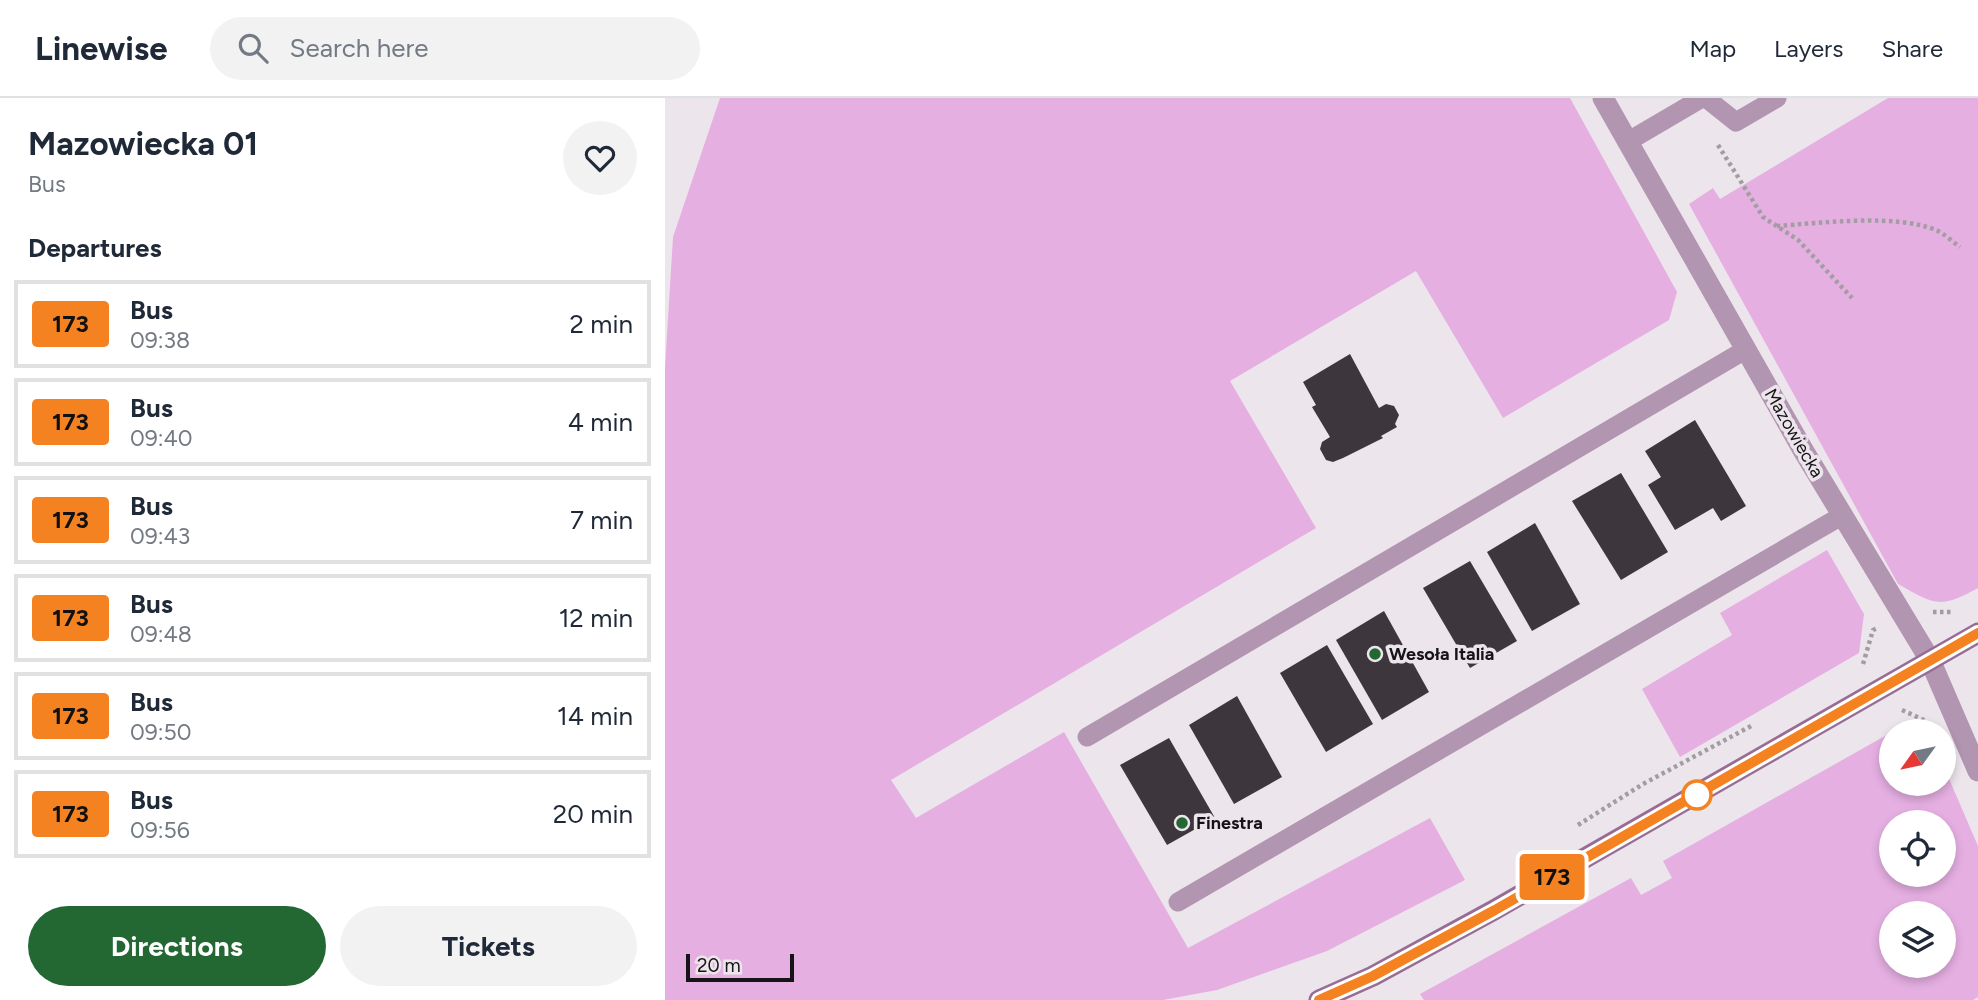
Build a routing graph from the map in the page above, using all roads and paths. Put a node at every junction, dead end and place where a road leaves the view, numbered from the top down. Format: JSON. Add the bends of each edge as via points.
{"nodes":[{"id":1,"x":1603,"y":98,"type":"edge"},
{"id":2,"x":1704,"y":98,"type":"edge"},
{"id":3,"x":1777,"y":98,"type":"edge"},
{"id":4,"x":1712,"y":136,"type":"dead end"},
{"id":5,"x":1627,"y":142,"type":"junction"},
{"id":6,"x":1776,"y":226,"type":"junction"},
{"id":7,"x":1960,"y":247,"type":"dead end"},
{"id":8,"x":1852,"y":298,"type":"dead end"},
{"id":9,"x":1745,"y":350,"type":"junction"},
{"id":10,"x":1843,"y":515,"type":"junction"},
{"id":11,"x":1961,"y":609,"type":"dead end"},
{"id":12,"x":1902,"y":614,"type":"junction"},
{"id":13,"x":1978,"y":633,"type":"edge"},
{"id":14,"x":1930,"y":660,"type":"junction"},
{"id":15,"x":1859,"y":669,"type":"dead end"},
{"id":16,"x":1763,"y":720,"type":"dead end"},
{"id":17,"x":1087,"y":737,"type":"dead end"},
{"id":18,"x":1978,"y":771,"type":"edge"},
{"id":19,"x":1590,"y":855,"type":"junction"},
{"id":20,"x":1178,"y":902,"type":"dead end"},
{"id":21,"x":1319,"y":1000,"type":"edge"}],
"edges":[{"from":1,"to":5,"type":"street","name":"Mazowiecka"},
{"from":2,"to":3,"type":"lane","via":[[1736,122]]},
{"from":2,"to":5,"type":"lane"},
{"from":4,"to":6,"type":"path","via":[[1763,218]]},
{"from":5,"to":9,"type":"street","name":"Mazowiecka"},
{"from":6,"to":7,"type":"path","via":[[1899,222],[1938,231]]},
{"from":6,"to":8,"type":"path","via":[[1798,240]]},
{"from":9,"to":10,"type":"street","name":"Mazowiecka"},
{"from":9,"to":17,"type":"lane"},
{"from":10,"to":12,"type":"street","name":"Mazowiecka"},
{"from":10,"to":20,"type":"lane"},
{"from":11,"to":12,"type":"path","via":[[1933,612],[1920,604]]},
{"from":12,"to":14,"type":"street","name":"Mazowiecka"},
{"from":12,"to":15,"type":"path","via":[[1874,630]]},
{"from":13,"to":14,"type":"main road"},
{"from":14,"to":18,"type":"street","name":"Mazowiecka"},
{"from":14,"to":19,"type":"main road"},
{"from":16,"to":19,"type":"path","via":[[1643,784],[1575,827]]},
{"from":19,"to":21,"type":"main road","via":[[1385,970]]}]}
